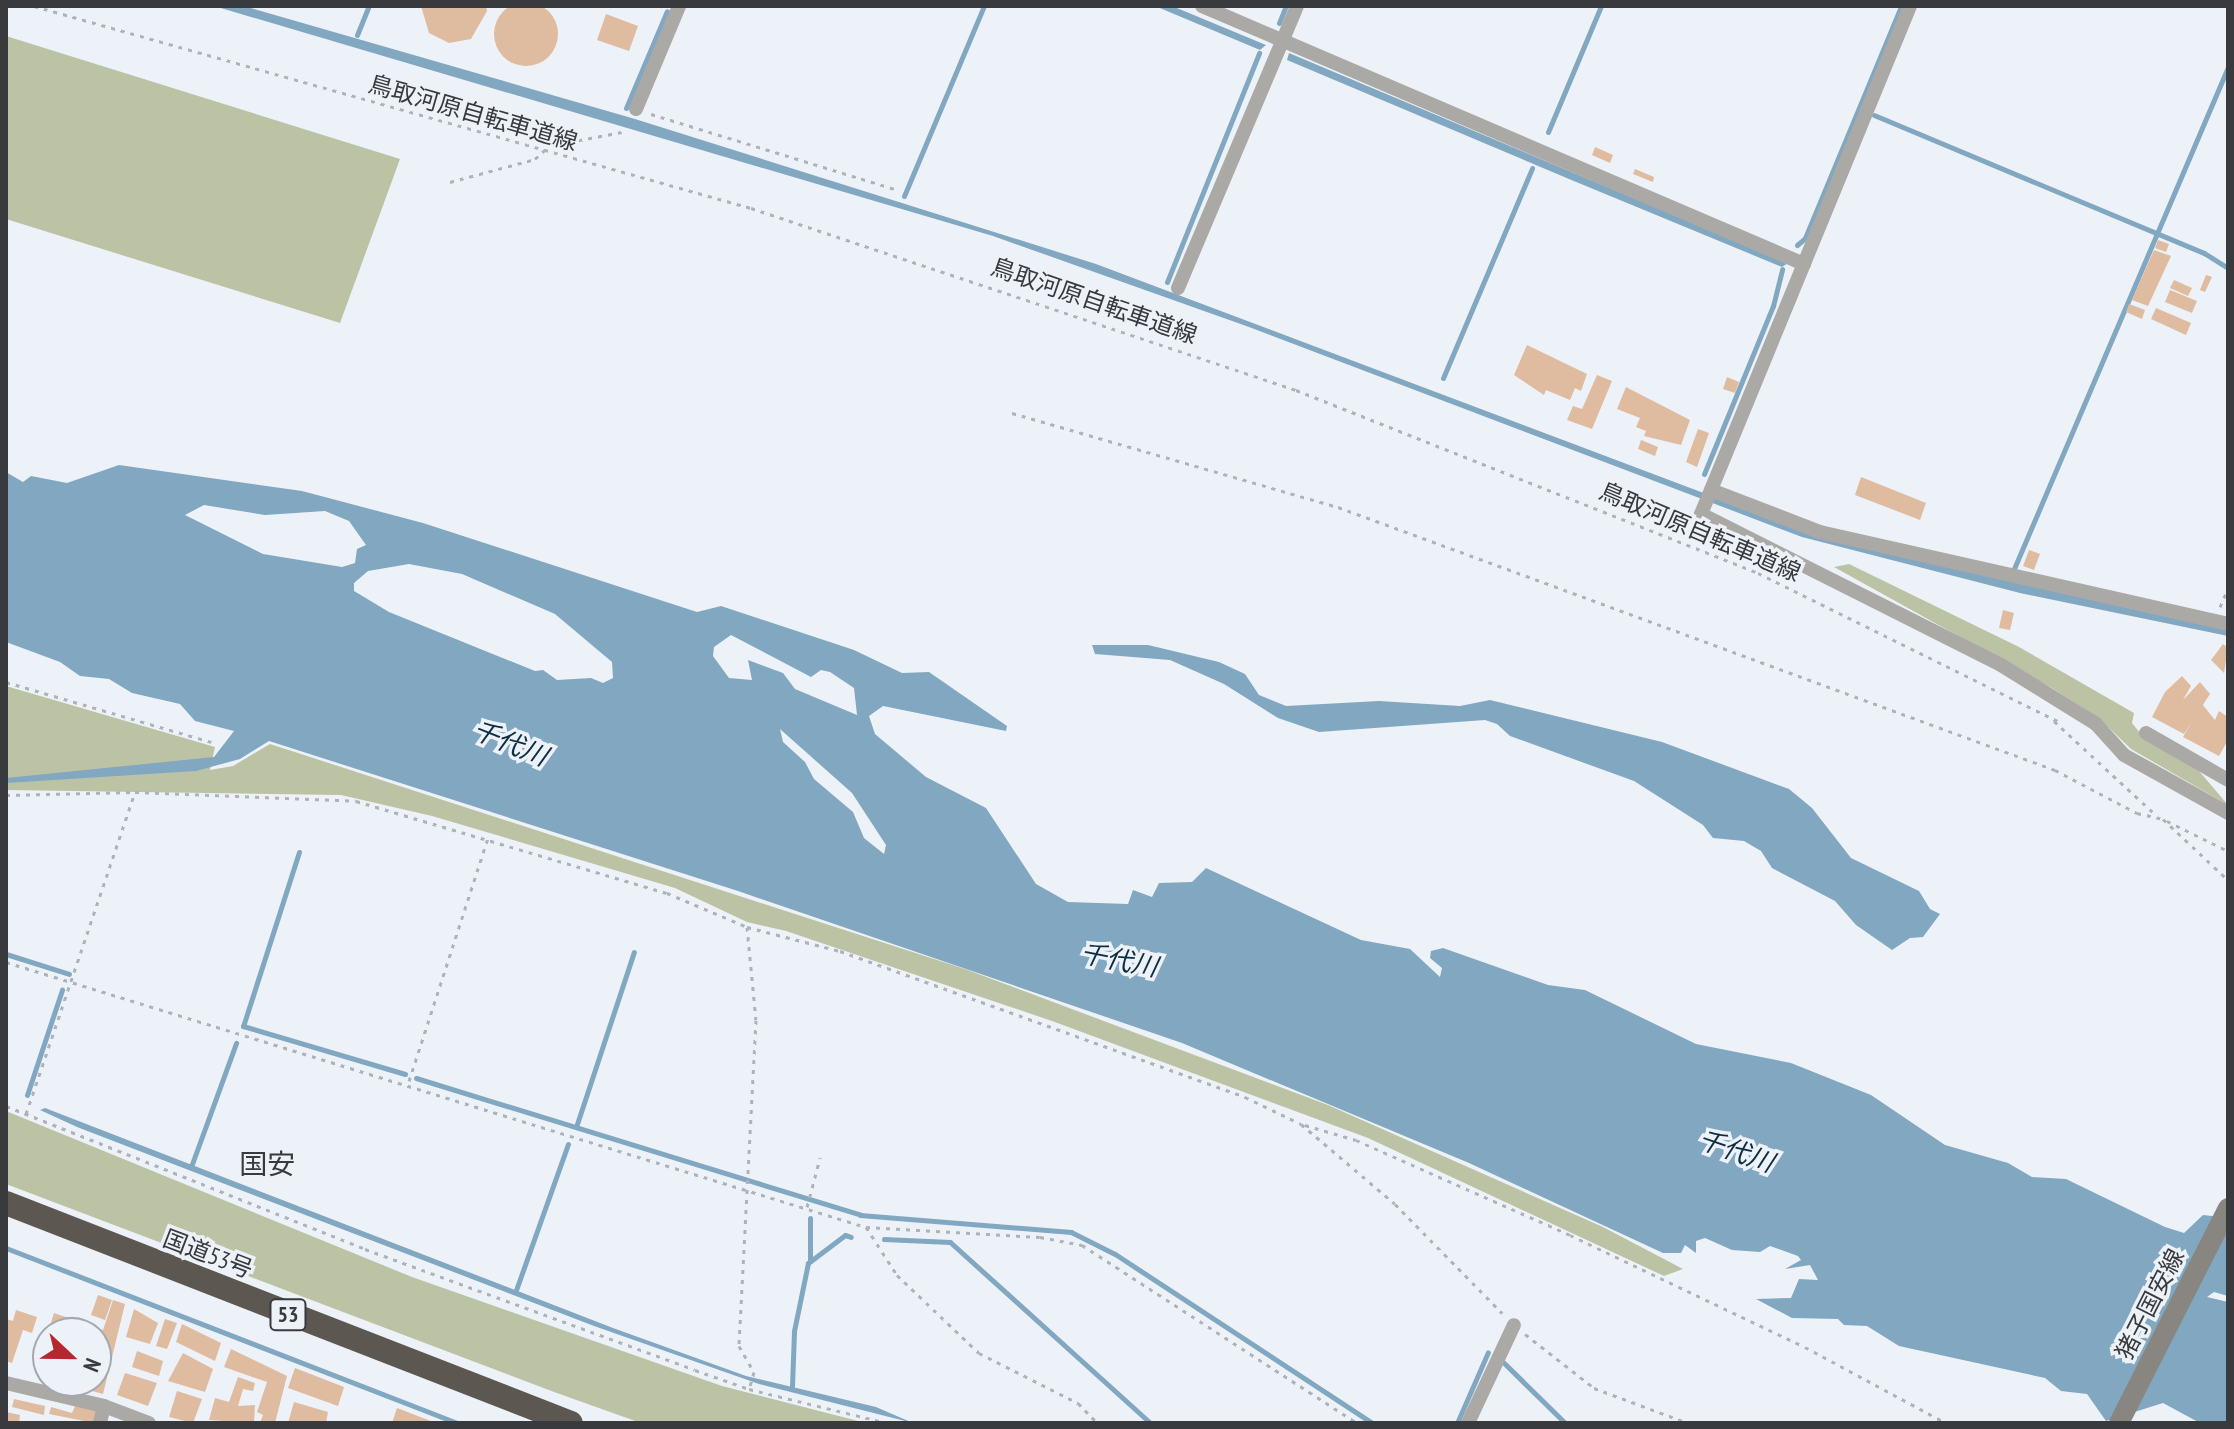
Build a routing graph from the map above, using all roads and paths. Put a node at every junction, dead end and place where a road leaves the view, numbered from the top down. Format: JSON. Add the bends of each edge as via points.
{"nodes":[{"id":1,"x":34,"y":6,"type":"edge"},
{"id":2,"x":679,"y":6,"type":"edge"},
{"id":3,"x":1202,"y":6,"type":"edge"},
{"id":4,"x":1297,"y":6,"type":"edge"},
{"id":5,"x":1910,"y":6,"type":"edge"},
{"id":6,"x":1283,"y":39,"type":"junction"},
{"id":7,"x":636,"y":109,"type":"joint"},
{"id":8,"x":622,"y":132,"type":"dead end"},
{"id":9,"x":542,"y":152,"type":"junction"},
{"id":10,"x":450,"y":182,"type":"dead end"},
{"id":11,"x":898,"y":190,"type":"dead end"},
{"id":12,"x":1804,"y":264,"type":"junction"},
{"id":13,"x":1178,"y":288,"type":"dead end"},
{"id":14,"x":1012,"y":413,"type":"dead end"},
{"id":15,"x":1711,"y":490,"type":"junction"},
{"id":16,"x":2228,"y":588,"type":"edge"},
{"id":17,"x":2222,"y":620,"type":"edge"},
{"id":18,"x":6,"y":682,"type":"edge"},
{"id":19,"x":2053,"y":719,"type":"junction"},
{"id":20,"x":2146,"y":733,"type":"dead end"},
{"id":21,"x":2103,"y":737,"type":"junction"},
{"id":22,"x":214,"y":743,"type":"dead end"},
{"id":23,"x":2228,"y":780,"type":"edge"},
{"id":24,"x":135,"y":792,"type":"junction"},
{"id":25,"x":6,"y":795,"type":"edge"},
{"id":26,"x":2228,"y":813,"type":"edge"},
{"id":27,"x":2163,"y":819,"type":"junction"},
{"id":28,"x":488,"y":838,"type":"junction"},
{"id":29,"x":2228,"y":851,"type":"edge"},
{"id":30,"x":2228,"y":880,"type":"edge"},
{"id":31,"x":747,"y":927,"type":"junction"},
{"id":32,"x":6,"y":962,"type":"edge"},
{"id":33,"x":72,"y":982,"type":"junction"},
{"id":34,"x":408,"y":1083,"type":"junction"},
{"id":35,"x":6,"y":1106,"type":"edge"},
{"id":36,"x":26,"y":1115,"type":"junction"},
{"id":37,"x":1301,"y":1124,"type":"junction"},
{"id":38,"x":820,"y":1158,"type":"dead end"},
{"id":39,"x":748,"y":1189,"type":"junction"},
{"id":40,"x":6,"y":1203,"type":"edge"},
{"id":41,"x":807,"y":1207,"type":"junction"},
{"id":42,"x":2228,"y":1208,"type":"edge"},
{"id":43,"x":866,"y":1227,"type":"junction"},
{"id":44,"x":1514,"y":1325,"type":"junction"},
{"id":45,"x":6,"y":1383,"type":"edge"},
{"id":46,"x":749,"y":1389,"type":"junction"},
{"id":47,"x":104,"y":1406,"type":"junction"},
{"id":48,"x":100,"y":1423,"type":"edge"},
{"id":49,"x":149,"y":1423,"type":"edge"},
{"id":50,"x":571,"y":1423,"type":"edge"},
{"id":51,"x":887,"y":1423,"type":"edge"},
{"id":52,"x":1097,"y":1423,"type":"edge"},
{"id":53,"x":1357,"y":1423,"type":"edge"},
{"id":54,"x":1468,"y":1423,"type":"edge"},
{"id":55,"x":1688,"y":1423,"type":"edge"},
{"id":56,"x":1946,"y":1423,"type":"edge"},
{"id":57,"x":2119,"y":1423,"type":"edge"}],
"edges":[{"from":1,"to":9,"type":"path","name":"鳥取河原自転車道線"},
{"from":2,"to":7,"type":"street"},
{"from":3,"to":6,"type":"street"},
{"from":4,"to":6,"type":"street"},
{"from":5,"to":12,"type":"street"},
{"from":6,"to":12,"type":"street"},
{"from":6,"to":13,"type":"street"},
{"from":7,"to":11,"type":"path"},
{"from":8,"to":9,"type":"path","via":[[549,146]]},
{"from":9,"to":10,"type":"path"},
{"from":9,"to":19,"type":"path","name":"鳥取河原自転車道線","via":[[751,208],[1296,390],[1758,573],[1909,643]]},
{"from":12,"to":15,"type":"street"},
{"from":14,"to":27,"type":"path","via":[[1209,467],[1538,577],[2055,770],[2137,813]]},
{"from":15,"to":17,"type":"street","via":[[1820,532]]},
{"from":15,"to":21,"type":"street","via":[[1701,514],[1953,639],[2061,701],[2096,724]]},
{"from":16,"to":17,"type":"path"},
{"from":18,"to":22,"type":"path"},
{"from":19,"to":21,"type":"path","name":"鳥取河原自転車道線"},
{"from":19,"to":27,"type":"path","via":[[2146,811]]},
{"from":20,"to":23,"type":"street"},
{"from":21,"to":26,"type":"street","via":[[2124,755]]},
{"from":24,"to":25,"type":"path"},
{"from":24,"to":28,"type":"path","via":[[356,801]]},
{"from":24,"to":33,"type":"path"},
{"from":27,"to":29,"type":"path"},
{"from":27,"to":30,"type":"path"},
{"from":28,"to":31,"type":"path","via":[[695,902]]},
{"from":28,"to":34,"type":"path"},
{"from":31,"to":37,"type":"path","via":[[777,931],[985,1002],[1245,1097]]},
{"from":31,"to":39,"type":"path","via":[[756,977]]},
{"from":32,"to":33,"type":"path"},
{"from":33,"to":34,"type":"path"},
{"from":33,"to":36,"type":"path"},
{"from":34,"to":39,"type":"path"},
{"from":35,"to":36,"type":"path"},
{"from":36,"to":46,"type":"path","via":[[365,1249]]},
{"from":37,"to":44,"type":"path","via":[[1395,1204]]},
{"from":37,"to":56,"type":"path","via":[[1356,1140],[1570,1235],[1805,1347]]},
{"from":38,"to":41,"type":"path"},
{"from":39,"to":41,"type":"path"},
{"from":39,"to":46,"type":"path","via":[[739,1346],[754,1372]]},
{"from":40,"to":50,"type":"highway","name":"国道53号","number":"53"},
{"from":41,"to":43,"type":"path"},
{"from":42,"to":57,"type":"main road","name":"猪子国安線"},
{"from":43,"to":52,"type":"path","via":[[897,1275],[979,1353],[1078,1403]]},
{"from":43,"to":53,"type":"path","via":[[1040,1237],[1090,1248]]},
{"from":44,"to":54,"type":"street"},
{"from":44,"to":55,"type":"path","via":[[1594,1388]]},
{"from":45,"to":47,"type":"street"},
{"from":46,"to":51,"type":"path"},
{"from":47,"to":48,"type":"street"},
{"from":47,"to":49,"type":"street"}]}
